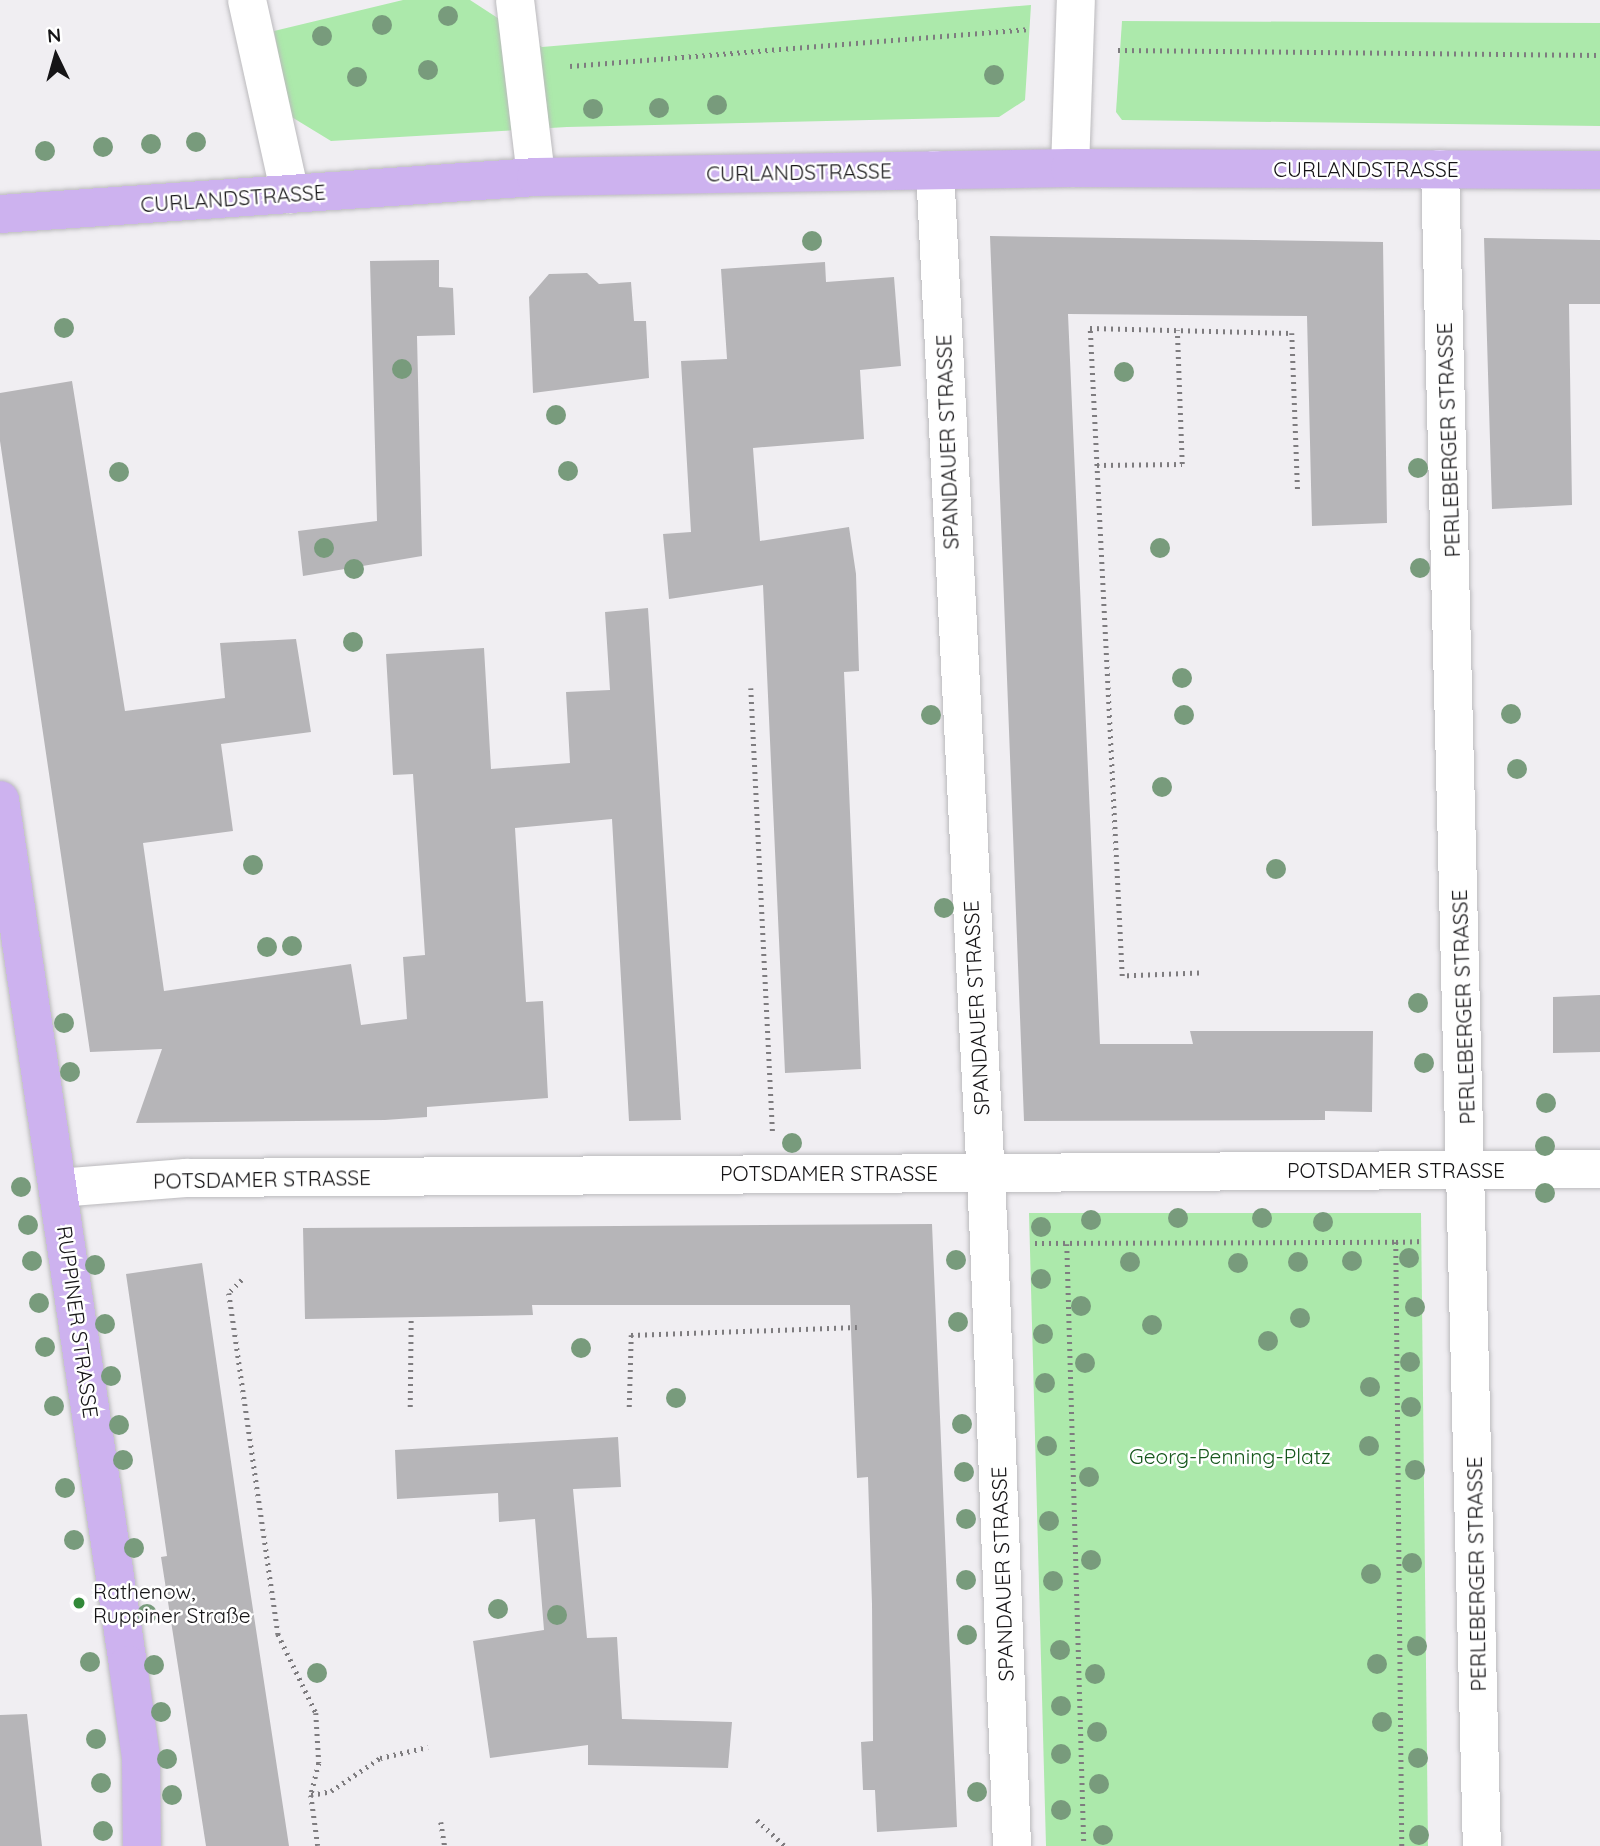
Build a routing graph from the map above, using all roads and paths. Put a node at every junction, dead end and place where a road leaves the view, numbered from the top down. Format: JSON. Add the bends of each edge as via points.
{"nodes":[{"id":1,"x":515,"y":0,"type":"edge"},
{"id":2,"x":1076,"y":0,"type":"edge"},
{"id":3,"x":251,"y":1,"type":"edge"},
{"id":4,"x":1070,"y":168,"type":"junction"},
{"id":5,"x":1440,"y":169,"type":"junction"},
{"id":6,"x":935,"y":170,"type":"junction"},
{"id":7,"x":1600,"y":170,"type":"edge"},
{"id":8,"x":536,"y":177,"type":"junction"},
{"id":9,"x":290,"y":194,"type":"junction"},
{"id":10,"x":0,"y":214,"type":"edge"},
{"id":11,"x":1177,"y":330,"type":"junction"},
{"id":12,"x":1097,"y":466,"type":"junction"},
{"id":13,"x":1298,"y":493,"type":"dead end"},
{"id":14,"x":751,"y":688,"type":"dead end"},
{"id":15,"x":0,"y":800,"type":"edge"},
{"id":16,"x":1199,"y":974,"type":"dead end"},
{"id":17,"x":1467,"y":1169,"type":"junction"},
{"id":18,"x":1600,"y":1169,"type":"edge"},
{"id":19,"x":775,"y":1173,"type":"junction"},
{"id":20,"x":985,"y":1173,"type":"junction"},
{"id":21,"x":58,"y":1188,"type":"junction"},
{"id":22,"x":242,"y":1280,"type":"dead end"},
{"id":23,"x":411,"y":1317,"type":"dead end"},
{"id":24,"x":857,"y":1327,"type":"dead end"},
{"id":25,"x":410,"y":1407,"type":"dead end"},
{"id":26,"x":629,"y":1407,"type":"dead end"},
{"id":27,"x":428,"y":1747,"type":"dead end"},
{"id":28,"x":311,"y":1795,"type":"junction"},
{"id":29,"x":757,"y":1820,"type":"dead end"},
{"id":30,"x":440,"y":1822,"type":"dead end"},
{"id":31,"x":142,"y":1846,"type":"edge"},
{"id":32,"x":318,"y":1846,"type":"edge"},
{"id":33,"x":445,"y":1846,"type":"edge"},
{"id":34,"x":785,"y":1846,"type":"edge"},
{"id":35,"x":1012,"y":1846,"type":"edge"},
{"id":36,"x":1084,"y":1846,"type":"edge"},
{"id":37,"x":1402,"y":1846,"type":"edge"},
{"id":38,"x":1482,"y":1846,"type":"edge"}],
"edges":[{"from":1,"to":8,"type":"street"},
{"from":2,"to":4,"type":"street"},
{"from":3,"to":9,"type":"street"},
{"from":4,"to":5,"type":"main road","name":"CURLANDSTRASSE"},
{"from":4,"to":6,"type":"main road","name":"CURLANDSTRASSE"},
{"from":5,"to":7,"type":"main road","name":"CURLANDSTRASSE"},
{"from":5,"to":17,"type":"street","name":"PERLEBERGER STRASSE"},
{"from":6,"to":8,"type":"main road","name":"CURLANDSTRASSE"},
{"from":6,"to":20,"type":"street","name":"SPANDAUER STRASSE"},
{"from":8,"to":9,"type":"main road","name":"CURLANDSTRASSE"},
{"from":9,"to":10,"type":"main road","name":"CURLANDSTRASSE"},
{"from":11,"to":12,"type":"path","via":[[1182,464]]},
{"from":11,"to":12,"type":"path","via":[[1090,328]]},
{"from":11,"to":13,"type":"path","via":[[1292,334]]},
{"from":12,"to":16,"type":"path","via":[[1122,976]]},
{"from":14,"to":19,"type":"path"},
{"from":15,"to":21,"type":"main road","name":"RUPPINER STRASSE"},
{"from":17,"to":18,"type":"street","name":"POTSDAMER STRASSE"},
{"from":17,"to":20,"type":"street","name":"POTSDAMER STRASSE"},
{"from":17,"to":38,"type":"street","name":"PERLEBERGER STRASSE"},
{"from":19,"to":20,"type":"street","name":"POTSDAMER STRASSE"},
{"from":19,"to":21,"type":"street","name":"POTSDAMER STRASSE","via":[[186,1178]]},
{"from":20,"to":35,"type":"street","name":"SPANDAUER STRASSE"},
{"from":21,"to":31,"type":"main road","name":"RUPPINER STRASSE","via":[[141,1757]]},
{"from":22,"to":28,"type":"path","via":[[229,1293],[278,1634],[316,1713],[319,1763]]},
{"from":23,"to":25,"type":"path"},
{"from":24,"to":26,"type":"path","via":[[631,1335]]},
{"from":27,"to":28,"type":"path","via":[[380,1758],[331,1791]]},
{"from":28,"to":32,"type":"path"},
{"from":29,"to":34,"type":"path"},
{"from":30,"to":33,"type":"path"},
{"from":36,"to":37,"type":"path","via":[[1067,1244],[1396,1242]]}]}
